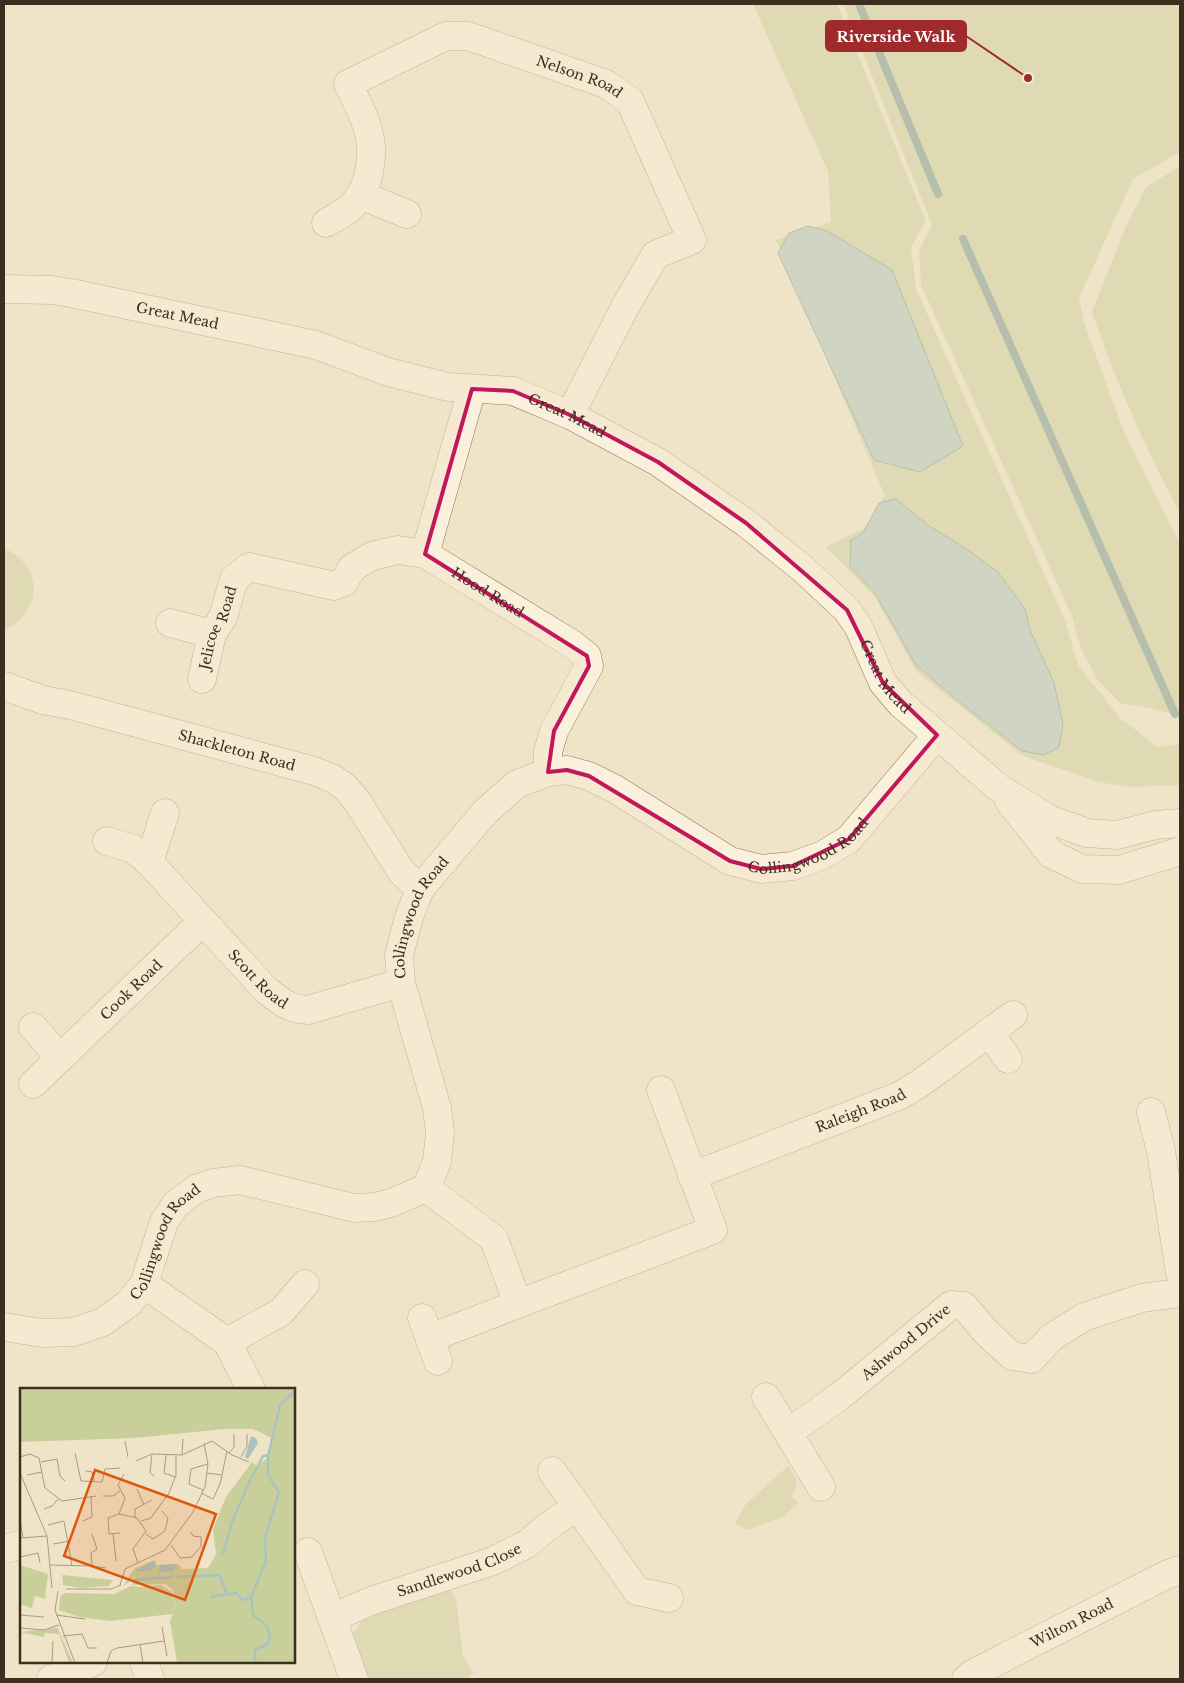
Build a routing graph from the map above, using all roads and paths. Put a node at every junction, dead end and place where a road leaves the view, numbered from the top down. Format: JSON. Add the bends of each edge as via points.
{"nodes":[{"id":1,"x":361,"y":195,"type":"junction"},
{"id":2,"x":407,"y":214,"type":"dead end"},
{"id":3,"x":326,"y":223,"type":"dead end"},
{"id":4,"x":4,"y":289,"type":"edge"},
{"id":5,"x":472,"y":389,"type":"junction"},
{"id":6,"x":570,"y":415,"type":"junction"},
{"id":7,"x":425,"y":554,"type":"junction"},
{"id":8,"x":170,"y":624,"type":"dead end"},
{"id":9,"x":212,"y":634,"type":"junction"},
{"id":10,"x":202,"y":679,"type":"dead end"},
{"id":11,"x":4,"y":686,"type":"edge"},
{"id":12,"x":937,"y":735,"type":"junction"},
{"id":13,"x":548,"y":772,"type":"junction"},
{"id":14,"x":999,"y":788,"type":"junction"},
{"id":15,"x":165,"y":813,"type":"dead end"},
{"id":16,"x":1180,"y":823,"type":"edge"},
{"id":17,"x":107,"y":841,"type":"dead end"},
{"id":18,"x":1180,"y":851,"type":"edge"},
{"id":19,"x":149,"y":862,"type":"junction"},
{"id":20,"x":420,"y":889,"type":"junction"},
{"id":21,"x":202,"y":922,"type":"junction"},
{"id":22,"x":401,"y":983,"type":"junction"},
{"id":23,"x":1013,"y":1015,"type":"dead end"},
{"id":24,"x":33,"y":1027,"type":"dead end"},
{"id":25,"x":989,"y":1032,"type":"junction"},
{"id":26,"x":60,"y":1058,"type":"junction"},
{"id":27,"x":1008,"y":1059,"type":"dead end"},
{"id":28,"x":33,"y":1084,"type":"dead end"},
{"id":29,"x":661,"y":1090,"type":"dead end"},
{"id":30,"x":1151,"y":1112,"type":"dead end"},
{"id":31,"x":1171,"y":1147,"type":"edge"},
{"id":32,"x":692,"y":1176,"type":"junction"},
{"id":33,"x":426,"y":1188,"type":"junction"},
{"id":34,"x":1180,"y":1273,"type":"edge"},
{"id":35,"x":144,"y":1284,"type":"junction"},
{"id":36,"x":305,"y":1284,"type":"dead end"},
{"id":37,"x":1180,"y":1293,"type":"edge"},
{"id":38,"x":518,"y":1304,"type":"junction"},
{"id":39,"x":4,"y":1328,"type":"edge"},
{"id":40,"x":430,"y":1339,"type":"dead end"},
{"id":41,"x":227,"y":1342,"type":"junction"},
{"id":42,"x":250,"y":1388,"type":"edge"},
{"id":43,"x":766,"y":1397,"type":"dead end"},
{"id":44,"x":788,"y":1433,"type":"junction"},
{"id":45,"x":552,"y":1471,"type":"dead end"},
{"id":46,"x":821,"y":1487,"type":"dead end"},
{"id":47,"x":577,"y":1506,"type":"junction"},
{"id":48,"x":20,"y":1545,"type":"edge"},
{"id":49,"x":4,"y":1550,"type":"edge"},
{"id":50,"x":308,"y":1552,"type":"dead end"},
{"id":51,"x":1180,"y":1570,"type":"edge"},
{"id":52,"x":669,"y":1598,"type":"dead end"},
{"id":53,"x":332,"y":1618,"type":"junction"},
{"id":54,"x":91,"y":1663,"type":"edge"},
{"id":55,"x":144,"y":1663,"type":"edge"},
{"id":56,"x":971,"y":1678,"type":"edge"},
{"id":57,"x":51,"y":1679,"type":"edge"},
{"id":58,"x":150,"y":1679,"type":"edge"},
{"id":59,"x":354,"y":1679,"type":"edge"}],
"edges":[{"from":1,"to":2,"type":"street"},
{"from":1,"to":3,"type":"street","name":"Nelson Road","via":[[351,208]]},
{"from":1,"to":6,"type":"street","name":"Nelson Road","via":[[367,181],[371,150],[368,130],[348,84],[446,36],[468,36],[606,84],[630,101],[692,240],[655,255]]},
{"from":4,"to":5,"type":"street","name":"Great Mead","via":[[72,293],[264,333],[316,345],[388,372],[448,387]]},
{"from":5,"to":6,"type":"street","name":"Great Mead","via":[[513,391]]},
{"from":5,"to":7,"type":"street"},
{"from":6,"to":12,"type":"street","name":"Great Mead","via":[[665,467],[738,517],[803,569],[847,610],[858,626],[883,683],[900,704]]},
{"from":7,"to":9,"type":"street","name":"Jelicoe Road","via":[[398,550],[372,556],[352,568],[344,582],[334,586],[249,567],[234,579],[224,617]]},
{"from":7,"to":13,"type":"street","name":"Hood Road","via":[[587,656],[589,666],[554,731],[548,752]]},
{"from":8,"to":9,"type":"street"},
{"from":9,"to":10,"type":"street","name":"Jelicoe Road"},
{"from":11,"to":20,"type":"street","name":"Shackleton Road","via":[[43,700],[332,778],[357,801],[401,871]]},
{"from":12,"to":13,"type":"street","name":"Collingwood Road","via":[[849,839],[823,855],[793,866],[760,869],[730,861],[589,776],[567,770]]},
{"from":12,"to":14,"type":"street","name":"Great Mead"},
{"from":13,"to":20,"type":"street","name":"Collingwood Road","via":[[517,784],[485,812]]},
{"from":14,"to":16,"type":"street","name":"Great Mead","via":[[1052,820],[1087,833],[1117,835],[1156,825]]},
{"from":14,"to":18,"type":"street","name":"Great Mead","via":[[1051,854],[1082,869],[1119,870]]},
{"from":15,"to":19,"type":"street"},
{"from":17,"to":19,"type":"street","name":"Scott Road","via":[[133,849]]},
{"from":19,"to":21,"type":"street","name":"Scott Road"},
{"from":20,"to":22,"type":"street","name":"Collingwood Road","via":[[399,955]]},
{"from":21,"to":22,"type":"street","name":"Scott Road","via":[[266,990],[295,1010],[308,1010]]},
{"from":21,"to":26,"type":"street","name":"Cook Road"},
{"from":22,"to":33,"type":"street","name":"Collingwood Road","via":[[437,1108],[440,1132],[438,1162]]},
{"from":23,"to":25,"type":"street","name":"Raleigh Road"},
{"from":24,"to":26,"type":"street"},
{"from":25,"to":27,"type":"street"},
{"from":25,"to":32,"type":"street","name":"Raleigh Road","via":[[899,1096]]},
{"from":26,"to":28,"type":"street","name":"Cook Road"},
{"from":29,"to":32,"type":"street"},
{"from":30,"to":31,"type":"street"},
{"from":31,"to":34,"type":"street"},
{"from":32,"to":38,"type":"street","via":[[713,1230]]},
{"from":33,"to":35,"type":"street","name":"Collingwood Road","via":[[374,1208],[354,1208],[240,1180],[213,1183],[196,1189],[176,1204],[164,1222]]},
{"from":33,"to":38,"type":"street","via":[[494,1239]]},
{"from":35,"to":39,"type":"street","name":"Collingwood Road","via":[[129,1303],[103,1322],[74,1332],[42,1333]]},
{"from":35,"to":41,"type":"street"},
{"from":36,"to":41,"type":"street","via":[[281,1312]]},
{"from":37,"to":44,"type":"street","name":"Ashwood Drive","via":[[1142,1298],[1084,1317],[1052,1337],[1031,1359],[1012,1356],[964,1306],[952,1305],[840,1396]]},
{"from":38,"to":40,"type":"street"},
{"from":41,"to":42,"type":"street"},
{"from":43,"to":44,"type":"street"},
{"from":44,"to":46,"type":"street"},
{"from":45,"to":47,"type":"street"},
{"from":47,"to":52,"type":"street","via":[[637,1591]]},
{"from":47,"to":53,"type":"street","name":"Sandlewood Close","via":[[527,1544],[493,1561],[371,1601]]},
{"from":48,"to":49,"type":"street"},
{"from":50,"to":53,"type":"street"},
{"from":51,"to":56,"type":"street","name":"Wilton Road"},
{"from":53,"to":59,"type":"street"},
{"from":54,"to":57,"type":"street"},
{"from":55,"to":58,"type":"street"}]}
